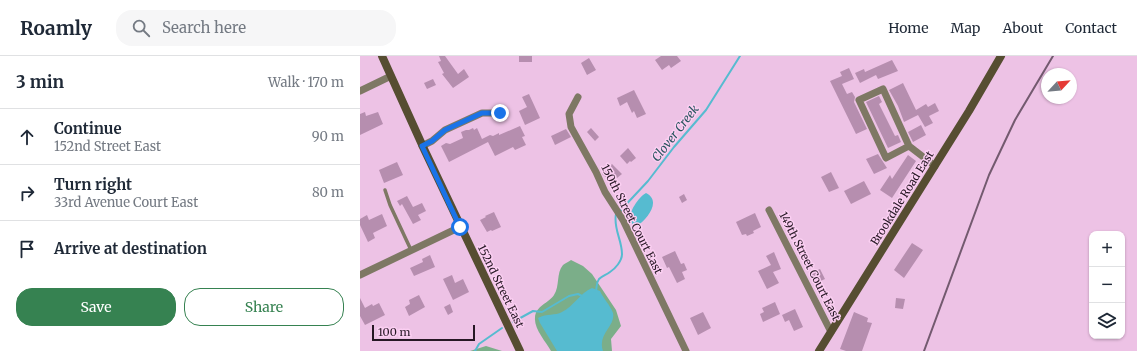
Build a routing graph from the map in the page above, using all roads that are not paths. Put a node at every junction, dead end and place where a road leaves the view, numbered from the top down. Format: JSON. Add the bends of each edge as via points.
{"nodes":[{"id":1,"x":382,"y":56,"type":"edge"},
{"id":2,"x":1001,"y":56,"type":"edge"},
{"id":3,"x":391,"y":76,"type":"junction"},
{"id":4,"x":360,"y":91,"type":"edge"},
{"id":5,"x":578,"y":97,"type":"dead end"},
{"id":6,"x":500,"y":113,"type":"dead end"},
{"id":7,"x":422,"y":146,"type":"junction"},
{"id":8,"x":909,"y":146,"type":"junction"},
{"id":9,"x":935,"y":166,"type":"junction"},
{"id":10,"x":384,"y":190,"type":"dead end"},
{"id":11,"x":770,"y":210,"type":"dead end"},
{"id":12,"x":460,"y":227,"type":"junction"},
{"id":13,"x":411,"y":250,"type":"junction"},
{"id":14,"x":360,"y":275,"type":"edge"},
{"id":15,"x":831,"y":332,"type":"junction"},
{"id":16,"x":520,"y":351,"type":"edge"},
{"id":17,"x":686,"y":351,"type":"edge"},
{"id":18,"x":819,"y":351,"type":"edge"}],
"edges":[{"from":1,"to":3,"type":"main road","name":"152nd Street East"},
{"from":2,"to":9,"type":"main road","name":"Brookdale Road East"},
{"from":3,"to":4,"type":"street"},
{"from":3,"to":7,"type":"main road","name":"152nd Street East"},
{"from":5,"to":17,"type":"street","name":"150th Street Court East","via":[[570,114],[571,127],[605,192],[623,220]]},
{"from":6,"to":7,"type":"street","via":[[482,113],[445,130]]},
{"from":7,"to":12,"type":"main road","name":"152nd Street East"},
{"from":8,"to":8,"type":"street","via":[[882,88],[859,100],[886,158]]},
{"from":8,"to":9,"type":"street"},
{"from":9,"to":15,"type":"main road","name":"Brookdale Road East"},
{"from":10,"to":13,"type":"lane"},
{"from":11,"to":15,"type":"street","name":"149th Street Court East"},
{"from":12,"to":13,"type":"street"},
{"from":12,"to":16,"type":"main road","name":"152nd Street East"},
{"from":13,"to":14,"type":"street"},
{"from":15,"to":18,"type":"main road","name":"Brookdale Road East"}]}
